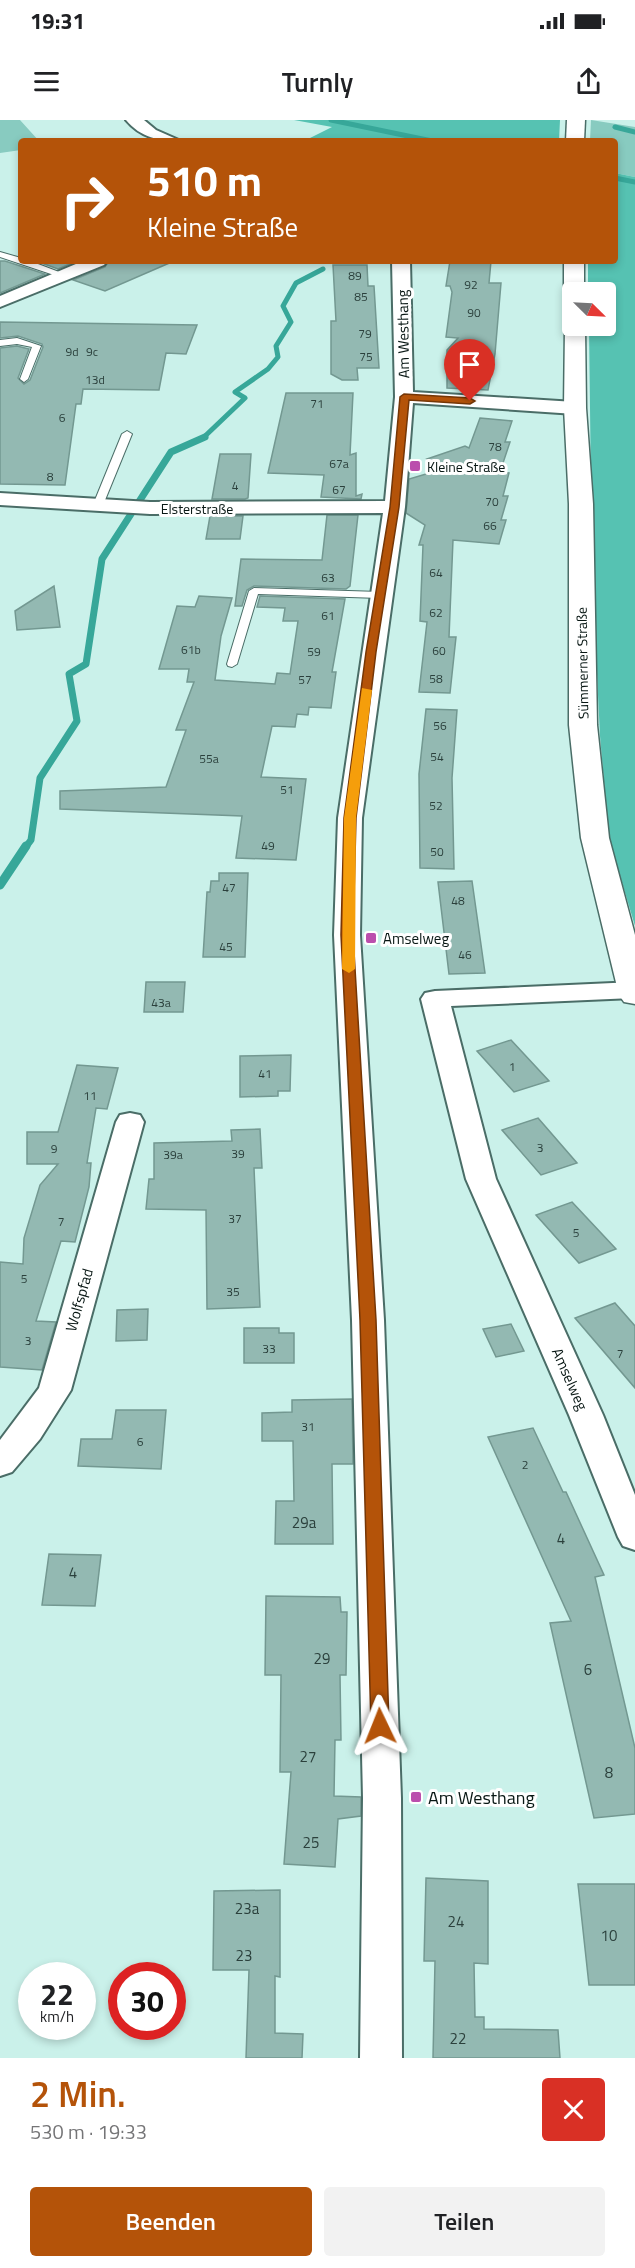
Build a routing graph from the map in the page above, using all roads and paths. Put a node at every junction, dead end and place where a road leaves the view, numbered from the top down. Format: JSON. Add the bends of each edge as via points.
{"nodes":[{"id":1,"x":134,"y":120,"type":"edge"},
{"id":2,"x":576,"y":120,"type":"edge"},
{"id":3,"x":165,"y":138,"type":"edge"},
{"id":4,"x":575,"y":138,"type":"edge"},
{"id":5,"x":0,"y":254,"type":"edge"},
{"id":6,"x":18,"y":260,"type":"edge"},
{"id":7,"x":30,"y":264,"type":"edge"},
{"id":8,"x":90,"y":264,"type":"edge"},
{"id":9,"x":401,"y":264,"type":"edge"},
{"id":10,"x":574,"y":264,"type":"edge"},
{"id":11,"x":63,"y":275,"type":"junction"},
{"id":12,"x":574,"y":282,"type":"edge"},
{"id":13,"x":0,"y":302,"type":"edge"},
{"id":14,"x":575,"y":336,"type":"edge"},
{"id":15,"x":0,"y":343,"type":"edge"},
{"id":16,"x":24,"y":379,"type":"dead end"},
{"id":17,"x":404,"y":397,"type":"junction"},
{"id":18,"x":575,"y":408,"type":"junction"},
{"id":19,"x":127,"y":434,"type":"dead end"},
{"id":20,"x":0,"y":499,"type":"edge"},
{"id":21,"x":106,"y":505,"type":"junction"},
{"id":22,"x":394,"y":507,"type":"junction"},
{"id":23,"x":380,"y":595,"type":"junction"},
{"id":24,"x":232,"y":664,"type":"dead end"},
{"id":25,"x":634,"y":992,"type":"edge"},
{"id":26,"x":130,"y":1122,"type":"dead end"},
{"id":27,"x":0,"y":1463,"type":"edge"},
{"id":28,"x":635,"y":1537,"type":"edge"},
{"id":29,"x":381,"y":2058,"type":"edge"}],
"edges":[{"from":1,"to":3,"type":"street"},
{"from":2,"to":4,"type":"main road"},
{"from":5,"to":6,"type":"lane"},
{"from":7,"to":11,"type":"lane"},
{"from":8,"to":11,"type":"street"},
{"from":9,"to":17,"type":"street","name":"Am Westhang"},
{"from":10,"to":12,"type":"main road"},
{"from":11,"to":13,"type":"street"},
{"from":14,"to":18,"type":"main road","name":"Sümmerner Straße"},
{"from":15,"to":16,"type":"lane","via":[[26,342],[37,346]]},
{"from":17,"to":18,"type":"street"},
{"from":17,"to":22,"type":"street","name":"Am Westhang"},
{"from":18,"to":25,"type":"main road","name":"Sümmerner Straße","via":[[581,504],[583,725],[595,838]]},
{"from":19,"to":21,"type":"lane"},
{"from":20,"to":21,"type":"street","name":"Elsterstraße"},
{"from":21,"to":22,"type":"street","name":"Elsterstraße"},
{"from":22,"to":23,"type":"street","name":"Am Westhang"},
{"from":23,"to":24,"type":"lane","via":[[254,591]]},
{"from":23,"to":29,"type":"street","name":"Am Westhang","via":[[350,818],[347,935],[368,1320],[375,1547],[382,1798]]},
{"from":25,"to":28,"type":"street","name":"Amselweg","via":[[435,999],[481,1179],[586,1415]]},
{"from":26,"to":27,"type":"street","name":"Wolfspfad","via":[[55,1390]]}]}
